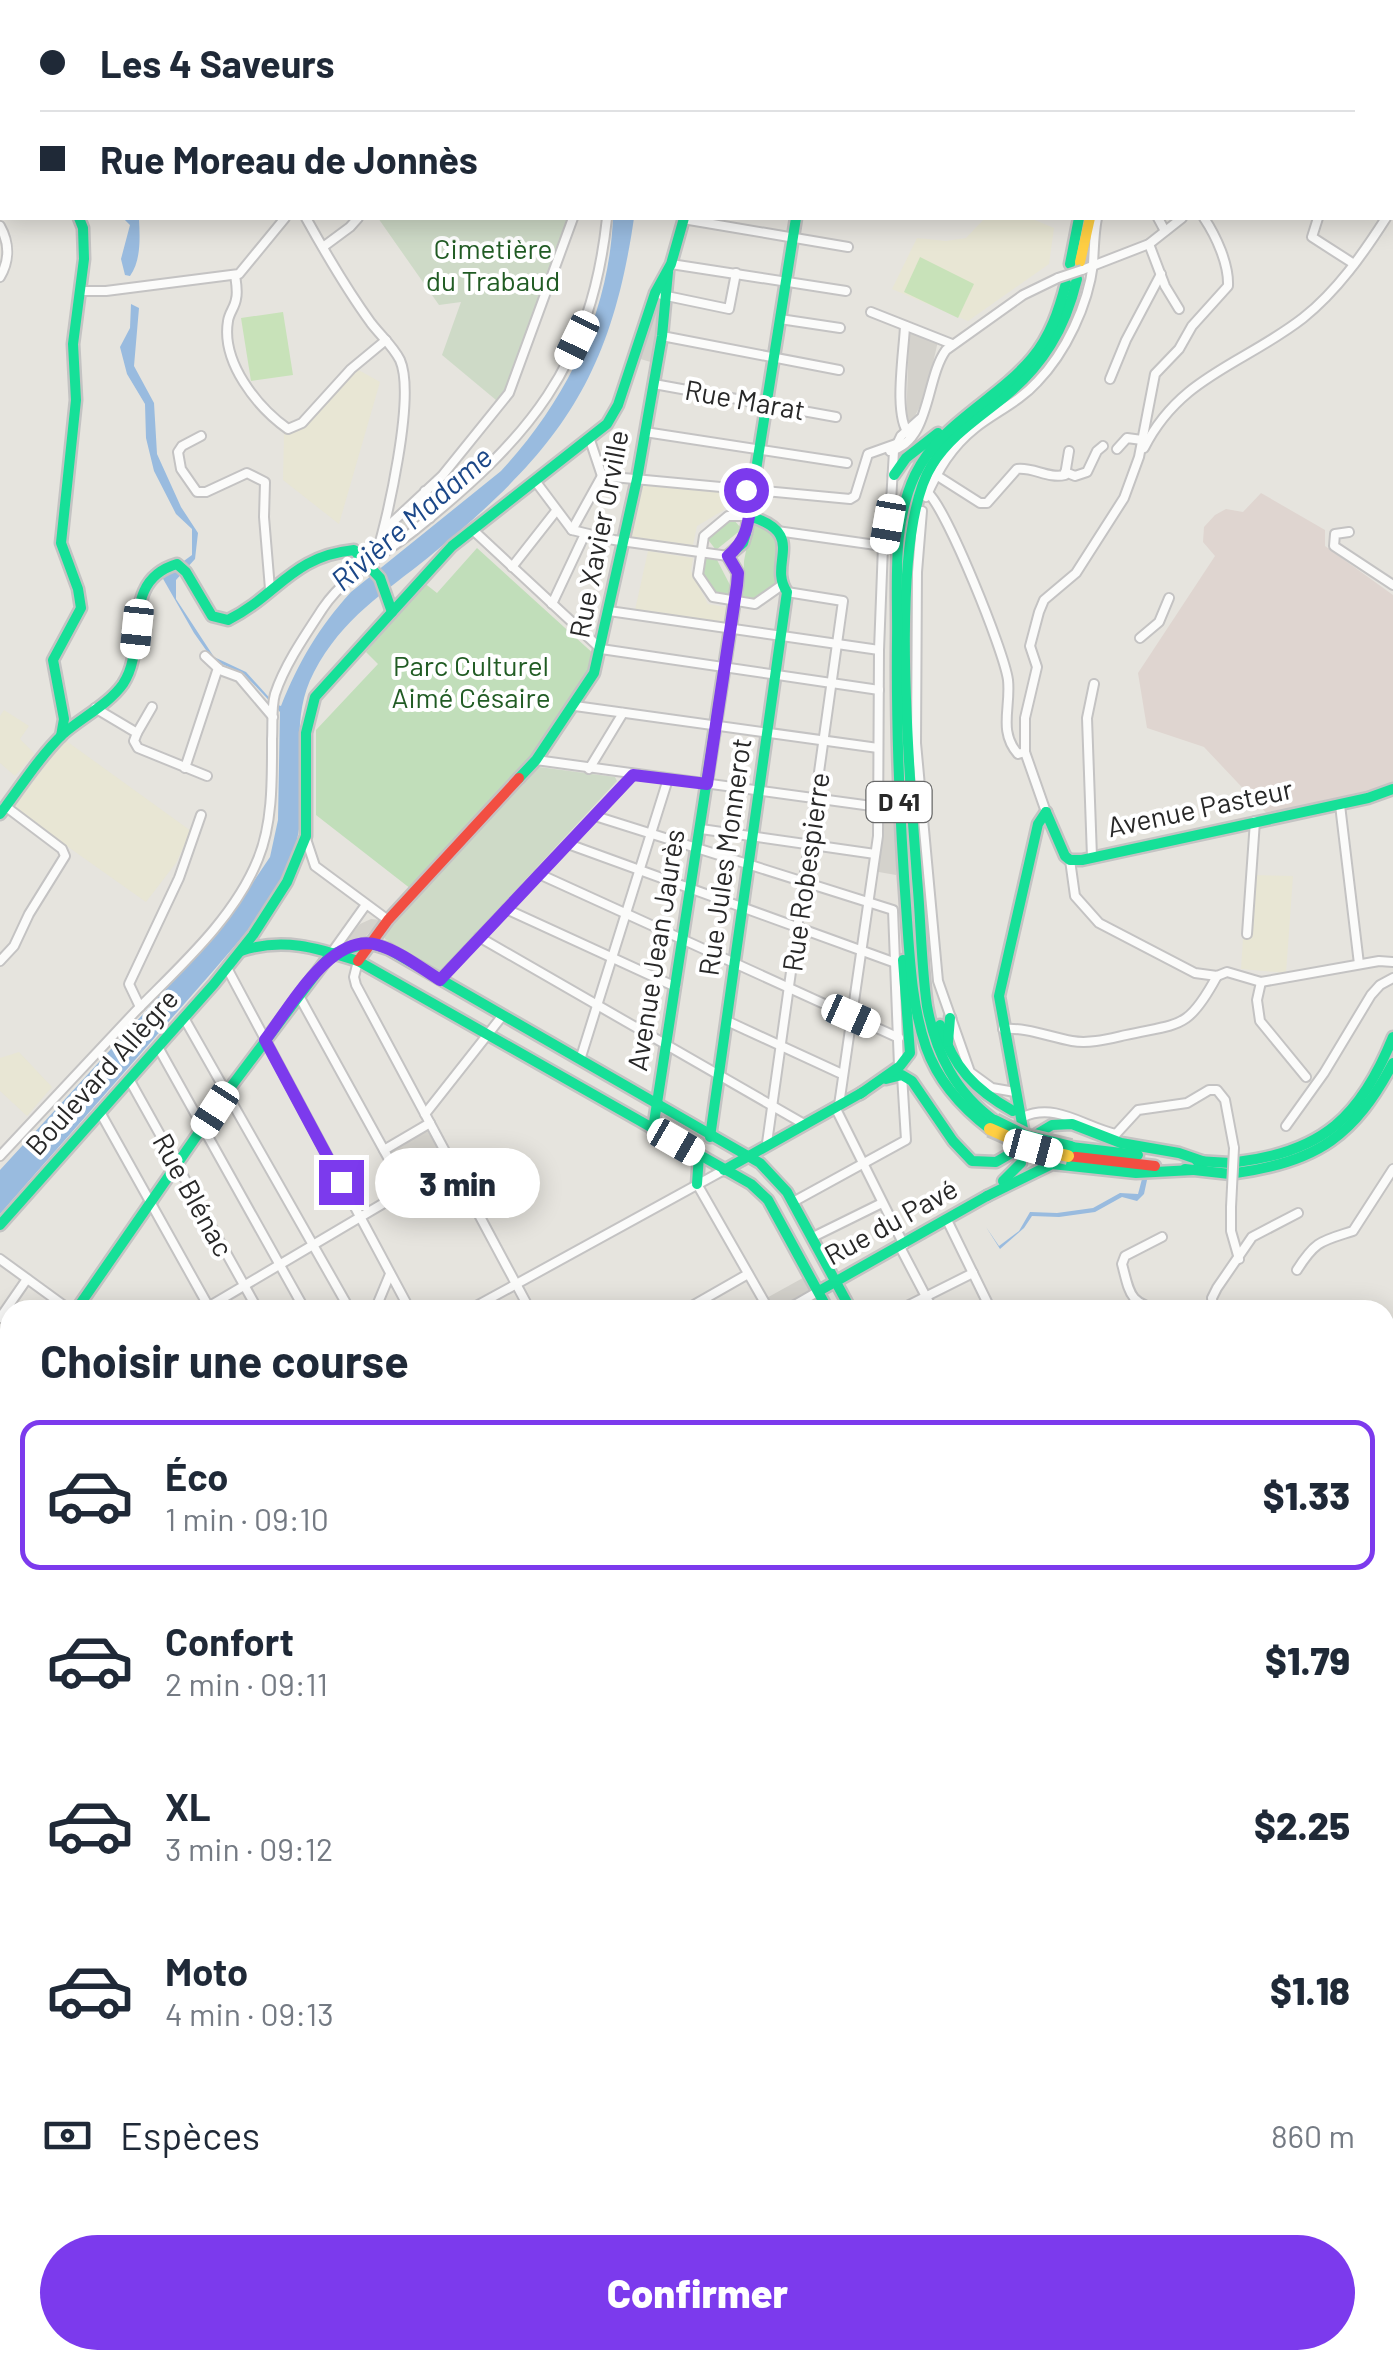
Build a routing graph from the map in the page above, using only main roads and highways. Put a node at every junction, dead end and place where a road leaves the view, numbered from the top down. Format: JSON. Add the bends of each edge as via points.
{"nodes":[{"id":1,"x":79,"y":220,"type":"edge"},
{"id":2,"x":683,"y":220,"type":"edge"},
{"id":3,"x":796,"y":220,"type":"edge"},
{"id":4,"x":1079,"y":220,"type":"edge"},
{"id":5,"x":1093,"y":220,"type":"edge"},
{"id":6,"x":1075,"y":272,"type":"junction"},
{"id":7,"x":661,"y":295,"type":"junction"},
{"id":8,"x":965,"y":414,"type":"junction"},
{"id":9,"x":894,"y":476,"type":"road end"},
{"id":10,"x":749,"y":516,"type":"junction"},
{"id":11,"x":398,"y":596,"type":"junction"},
{"id":12,"x":63,"y":705,"type":"junction"},
{"id":13,"x":91,"y":711,"type":"junction"},
{"id":14,"x":60,"y":737,"type":"junction"},
{"id":15,"x":1393,"y":789,"type":"edge"},
{"id":16,"x":2,"y":810,"type":"edge"},
{"id":17,"x":910,"y":874,"type":"junction"},
{"id":18,"x":267,"y":914,"type":"junction"},
{"id":19,"x":267,"y":941,"type":"junction"},
{"id":20,"x":369,"y":943,"type":"junction"},
{"id":21,"x":240,"y":951,"type":"junction"},
{"id":22,"x":330,"y":955,"type":"junction"},
{"id":23,"x":358,"y":961,"type":"junction"},
{"id":24,"x":506,"y":1018,"type":"junction"},
{"id":25,"x":950,"y":1018,"type":"road end"},
{"id":26,"x":493,"y":1037,"type":"junction"},
{"id":27,"x":1393,"y":1038,"type":"edge"},
{"id":28,"x":950,"y":1054,"type":"junction"},
{"id":29,"x":1393,"y":1062,"type":"edge"},
{"id":30,"x":903,"y":1073,"type":"junction"},
{"id":31,"x":657,"y":1106,"type":"junction"},
{"id":32,"x":1024,"y":1123,"type":"junction"},
{"id":33,"x":653,"y":1129,"type":"junction"},
{"id":34,"x":710,"y":1137,"type":"junction"},
{"id":35,"x":727,"y":1147,"type":"junction"},
{"id":36,"x":699,"y":1156,"type":"junction"},
{"id":37,"x":744,"y":1156,"type":"junction"},
{"id":38,"x":1233,"y":1164,"type":"junction"},
{"id":39,"x":1199,"y":1166,"type":"junction"},
{"id":40,"x":719,"y":1167,"type":"junction"},
{"id":41,"x":697,"y":1184,"type":"road end"},
{"id":42,"x":987,"y":1196,"type":"junction"},
{"id":43,"x":0,"y":1225,"type":"edge"},
{"id":44,"x":836,"y":1282,"type":"junction"},
{"id":45,"x":819,"y":1292,"type":"junction"},
{"id":46,"x":80,"y":1300,"type":"edge"},
{"id":47,"x":823,"y":1300,"type":"edge"},
{"id":48,"x":846,"y":1300,"type":"edge"}],
"edges":[{"from":1,"to":12,"type":"main road","via":[[84,240],[73,344],[75,414],[60,544],[81,608],[53,660]]},
{"from":2,"to":7,"type":"main road"},
{"from":3,"to":10,"type":"main road"},
{"from":4,"to":6,"type":"main road","number":"D 41"},
{"from":5,"to":6,"type":"main road","number":"D 41"},
{"from":6,"to":8,"type":"main road","number":"D 41","via":[[1032,358]]},
{"from":6,"to":17,"type":"main road","number":"D 41","via":[[1065,321],[1042,361],[944,448],[915,505],[906,673]]},
{"from":7,"to":11,"type":"main road","via":[[607,424]]},
{"from":7,"to":20,"type":"main road","name":"Rue Xavier Orville","via":[[662,336],[646,432],[594,674],[536,760]]},
{"from":8,"to":9,"type":"main road","via":[[910,454]]},
{"from":8,"to":17,"type":"main road","number":"D 41","via":[[922,462],[902,517],[896,741]]},
{"from":10,"to":31,"type":"main road","name":"Avenue Jean Jaurès","via":[[743,543],[728,556],[738,573],[732,629]]},
{"from":10,"to":34,"type":"main road","name":"Rue Jules Monnerot","via":[[765,520],[786,546],[781,636]]},
{"from":11,"to":13,"type":"main road","via":[[354,550],[321,555],[233,618],[217,619],[182,568],[160,569],[141,594],[128,675]]},
{"from":11,"to":18,"type":"main road","name":"Boulevard Allègre","via":[[392,612],[312,702],[306,839]]},
{"from":12,"to":13,"type":"main road","via":[[76,716]]},
{"from":12,"to":14,"type":"main road"},
{"from":13,"to":14,"type":"main road"},
{"from":14,"to":16,"type":"main road"},
{"from":15,"to":32,"type":"main road","name":"Avenue Pasteur","via":[[1070,860],[1046,812],[999,996]]},
{"from":17,"to":28,"type":"main road"},
{"from":17,"to":30,"type":"main road","via":[[904,975],[910,1054]]},
{"from":17,"to":39,"type":"main road","number":"D 41","bridge":true,"via":[[921,1028],[934,1067],[955,1090],[992,1125],[1069,1152]]},
{"from":18,"to":19,"type":"main road","via":[[261,935]]},
{"from":18,"to":21,"type":"main road","name":"Boulevard Allègre"},
{"from":19,"to":21,"type":"main road"},
{"from":19,"to":22,"type":"main road","via":[[308,944]]},
{"from":20,"to":22,"type":"main road"},
{"from":20,"to":23,"type":"main road","name":"Rue Xavier Orville"},
{"from":20,"to":24,"type":"main road"},
{"from":21,"to":43,"type":"main road","name":"Boulevard Allègre"},
{"from":22,"to":23,"type":"main road"},
{"from":22,"to":46,"type":"main road"},
{"from":23,"to":26,"type":"main road"},
{"from":24,"to":26,"type":"main road"},
{"from":24,"to":31,"type":"main road"},
{"from":25,"to":28,"type":"main road"},
{"from":26,"to":33,"type":"main road"},
{"from":27,"to":38,"type":"main road","number":"D 41","via":[[1374,1082],[1336,1128],[1290,1155]]},
{"from":28,"to":32,"type":"main road","via":[[976,1090]]},
{"from":29,"to":38,"type":"main road","number":"D 41","via":[[1370,1106],[1311,1157],[1284,1167]]},
{"from":30,"to":37,"type":"main road","via":[[870,1083]]},
{"from":30,"to":42,"type":"main road","via":[[968,1159],[1018,1157]]},
{"from":31,"to":33,"type":"main road","name":"Avenue Jean Jaurès"},
{"from":31,"to":34,"type":"main road"},
{"from":32,"to":39,"type":"main road","via":[[1077,1122],[1120,1143],[1180,1153]]},
{"from":33,"to":36,"type":"main road"},
{"from":34,"to":35,"type":"main road"},
{"from":35,"to":37,"type":"main road"},
{"from":35,"to":40,"type":"main road"},
{"from":36,"to":40,"type":"main road"},
{"from":36,"to":41,"type":"main road"},
{"from":37,"to":40,"type":"main road"},
{"from":37,"to":44,"type":"main road","via":[[772,1173]]},
{"from":38,"to":39,"type":"main road","number":"D 41"},
{"from":39,"to":42,"type":"main road","via":[[1136,1172],[1052,1164]]},
{"from":40,"to":45,"type":"main road","via":[[764,1195]]},
{"from":42,"to":44,"type":"main road","name":"Rue du Pavé"},
{"from":44,"to":45,"type":"main road","name":"Rue du Pavé"},
{"from":44,"to":48,"type":"main road"},
{"from":45,"to":47,"type":"main road"}]}
